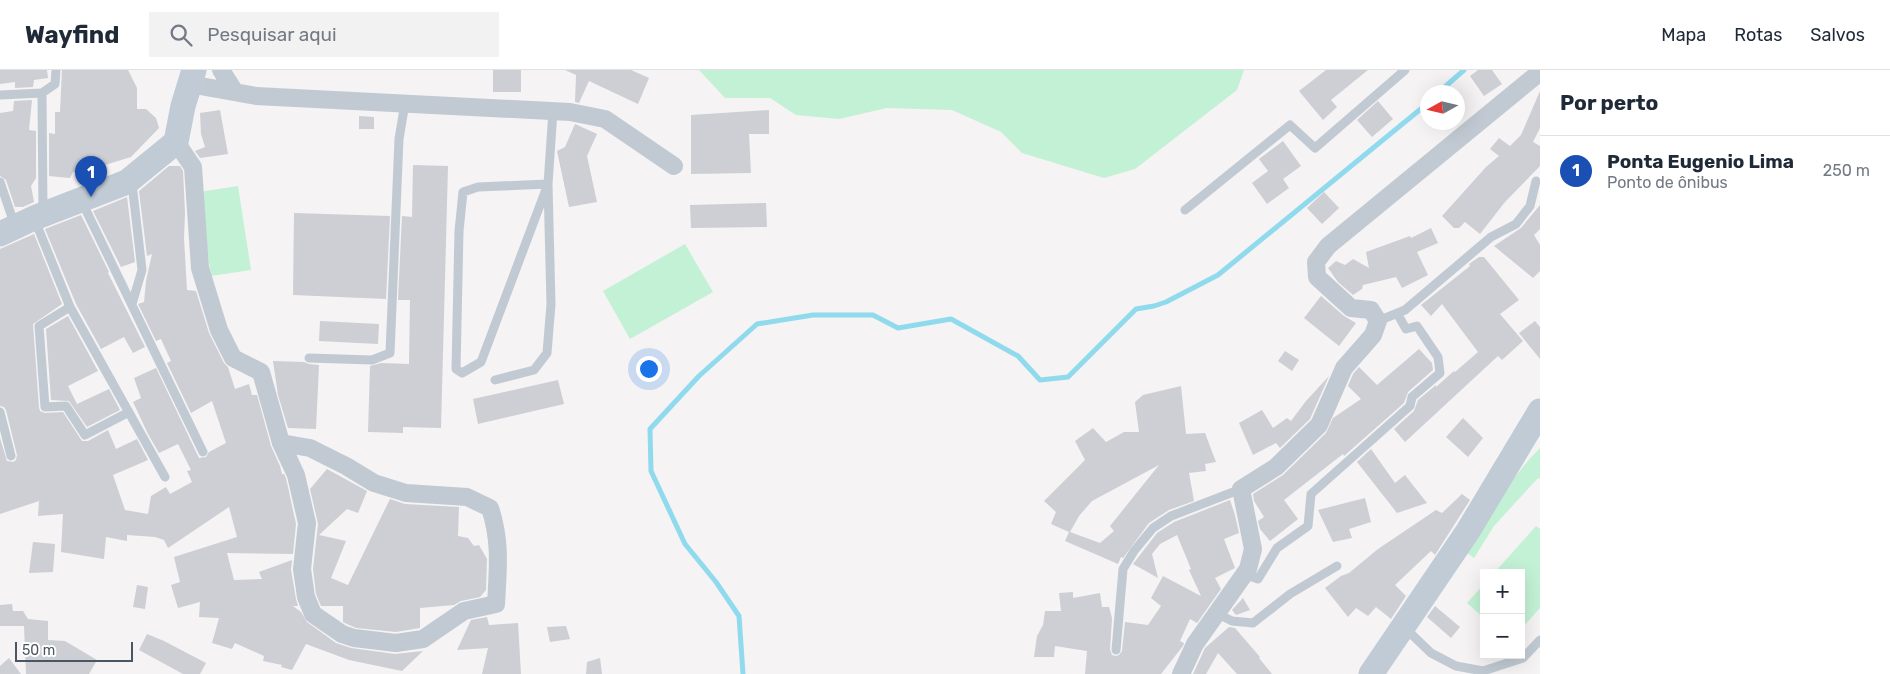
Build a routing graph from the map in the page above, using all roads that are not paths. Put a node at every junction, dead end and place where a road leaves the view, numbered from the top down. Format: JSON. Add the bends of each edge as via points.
{"nodes":[{"id":1,"x":56,"y":70,"type":"edge"},
{"id":2,"x":221,"y":70,"type":"edge"},
{"id":3,"x":1405,"y":70,"type":"edge"},
{"id":4,"x":1540,"y":72,"type":"edge"},
{"id":5,"x":192,"y":77,"type":"edge"},
{"id":6,"x":235,"y":92,"type":"junction"},
{"id":7,"x":42,"y":93,"type":"junction"},
{"id":8,"x":0,"y":95,"type":"edge"},
{"id":9,"x":405,"y":102,"type":"junction"},
{"id":10,"x":552,"y":111,"type":"junction"},
{"id":11,"x":176,"y":142,"type":"junction"},
{"id":12,"x":674,"y":166,"type":"dead end"},
{"id":13,"x":1536,"y":180,"type":"dead end"},
{"id":14,"x":0,"y":182,"type":"edge"},
{"id":15,"x":127,"y":182,"type":"junction"},
{"id":16,"x":548,"y":184,"type":"junction"},
{"id":17,"x":81,"y":200,"type":"junction"},
{"id":18,"x":1185,"y":210,"type":"dead end"},
{"id":19,"x":23,"y":223,"type":"edge"},
{"id":20,"x":132,"y":304,"type":"junction"},
{"id":21,"x":70,"y":307,"type":"junction"},
{"id":22,"x":1397,"y":313,"type":"junction"},
{"id":23,"x":1378,"y":321,"type":"junction"},
{"id":24,"x":309,"y":358,"type":"dead end"},
{"id":25,"x":495,"y":380,"type":"dead end"},
{"id":26,"x":1540,"y":411,"type":"edge"},
{"id":27,"x":129,"y":412,"type":"junction"},
{"id":28,"x":0,"y":415,"type":"edge"},
{"id":29,"x":281,"y":443,"type":"junction"},
{"id":30,"x":203,"y":452,"type":"dead end"},
{"id":31,"x":11,"y":456,"type":"dead end"},
{"id":32,"x":165,"y":477,"type":"dead end"},
{"id":33,"x":1241,"y":489,"type":"junction"},
{"id":34,"x":1337,"y":566,"type":"dead end"},
{"id":35,"x":1244,"y":574,"type":"junction"},
{"id":36,"x":1216,"y":613,"type":"junction"},
{"id":37,"x":1404,"y":627,"type":"junction"},
{"id":38,"x":1540,"y":640,"type":"edge"},
{"id":39,"x":1116,"y":650,"type":"dead end"},
{"id":40,"x":1182,"y":674,"type":"edge"},
{"id":41,"x":1371,"y":674,"type":"edge"}],
"edges":[{"from":1,"to":7,"type":"lane","via":[[56,84]]},
{"from":2,"to":6,"type":"street"},
{"from":3,"to":18,"type":"lane","via":[[1315,148],[1290,125]]},
{"from":4,"to":23,"type":"street","via":[[1328,246],[1316,262],[1317,277],[1329,290],[1351,308],[1371,310]]},
{"from":5,"to":6,"type":"street"},
{"from":5,"to":11,"type":"street"},
{"from":6,"to":9,"type":"street","via":[[256,96]]},
{"from":7,"to":8,"type":"lane"},
{"from":7,"to":19,"type":"lane"},
{"from":9,"to":10,"type":"street"},
{"from":9,"to":24,"type":"lane","via":[[399,139],[390,353],[372,360]]},
{"from":10,"to":12,"type":"street","via":[[605,119]]},
{"from":10,"to":16,"type":"lane"},
{"from":11,"to":15,"type":"street"},
{"from":11,"to":29,"type":"street","via":[[193,167],[200,268],[218,330],[233,358],[261,372]]},
{"from":13,"to":22,"type":"lane","via":[[1530,206],[1516,224],[1491,238],[1405,310]]},
{"from":14,"to":19,"type":"lane"},
{"from":15,"to":17,"type":"street"},
{"from":15,"to":20,"type":"lane","via":[[133,192],[142,270]]},
{"from":16,"to":16,"type":"lane","via":[[481,362],[462,373],[456,369],[463,192],[478,187]]},
{"from":16,"to":25,"type":"lane","via":[[551,304],[547,353],[534,370]]},
{"from":17,"to":19,"type":"street"},
{"from":17,"to":20,"type":"lane"},
{"from":19,"to":21,"type":"lane"},
{"from":20,"to":30,"type":"lane"},
{"from":21,"to":27,"type":"lane"},
{"from":21,"to":27,"type":"lane","via":[[39,326],[45,407],[66,406],[85,435]]},
{"from":22,"to":23,"type":"lane"},
{"from":22,"to":35,"type":"lane","via":[[1406,329],[1417,326],[1438,357],[1440,373],[1412,397],[1410,406],[1311,494],[1308,526],[1277,548],[1258,579]]},
{"from":23,"to":33,"type":"street","via":[[1373,335],[1344,368],[1319,425],[1276,466]]},
{"from":26,"to":37,"type":"street","via":[[1468,531]]},
{"from":27,"to":32,"type":"lane"},
{"from":28,"to":31,"type":"lane"},
{"from":29,"to":29,"type":"street","via":[[310,448],[374,483],[414,494],[467,497],[490,508],[496,525],[499,555],[496,604],[464,611],[423,639],[396,642],[354,638],[326,624],[313,614],[306,597],[302,569],[307,523],[296,475]]},
{"from":33,"to":35,"type":"street","via":[[1254,549]]},
{"from":33,"to":39,"type":"lane","via":[[1171,516],[1152,528],[1134,551],[1123,569]]},
{"from":34,"to":36,"type":"lane","via":[[1290,594],[1253,623],[1232,621]]},
{"from":35,"to":36,"type":"street"},
{"from":36,"to":40,"type":"street","via":[[1195,644]]},
{"from":37,"to":38,"type":"lane","via":[[1432,653],[1456,666],[1482,671],[1523,658]]},
{"from":37,"to":41,"type":"street"}]}
